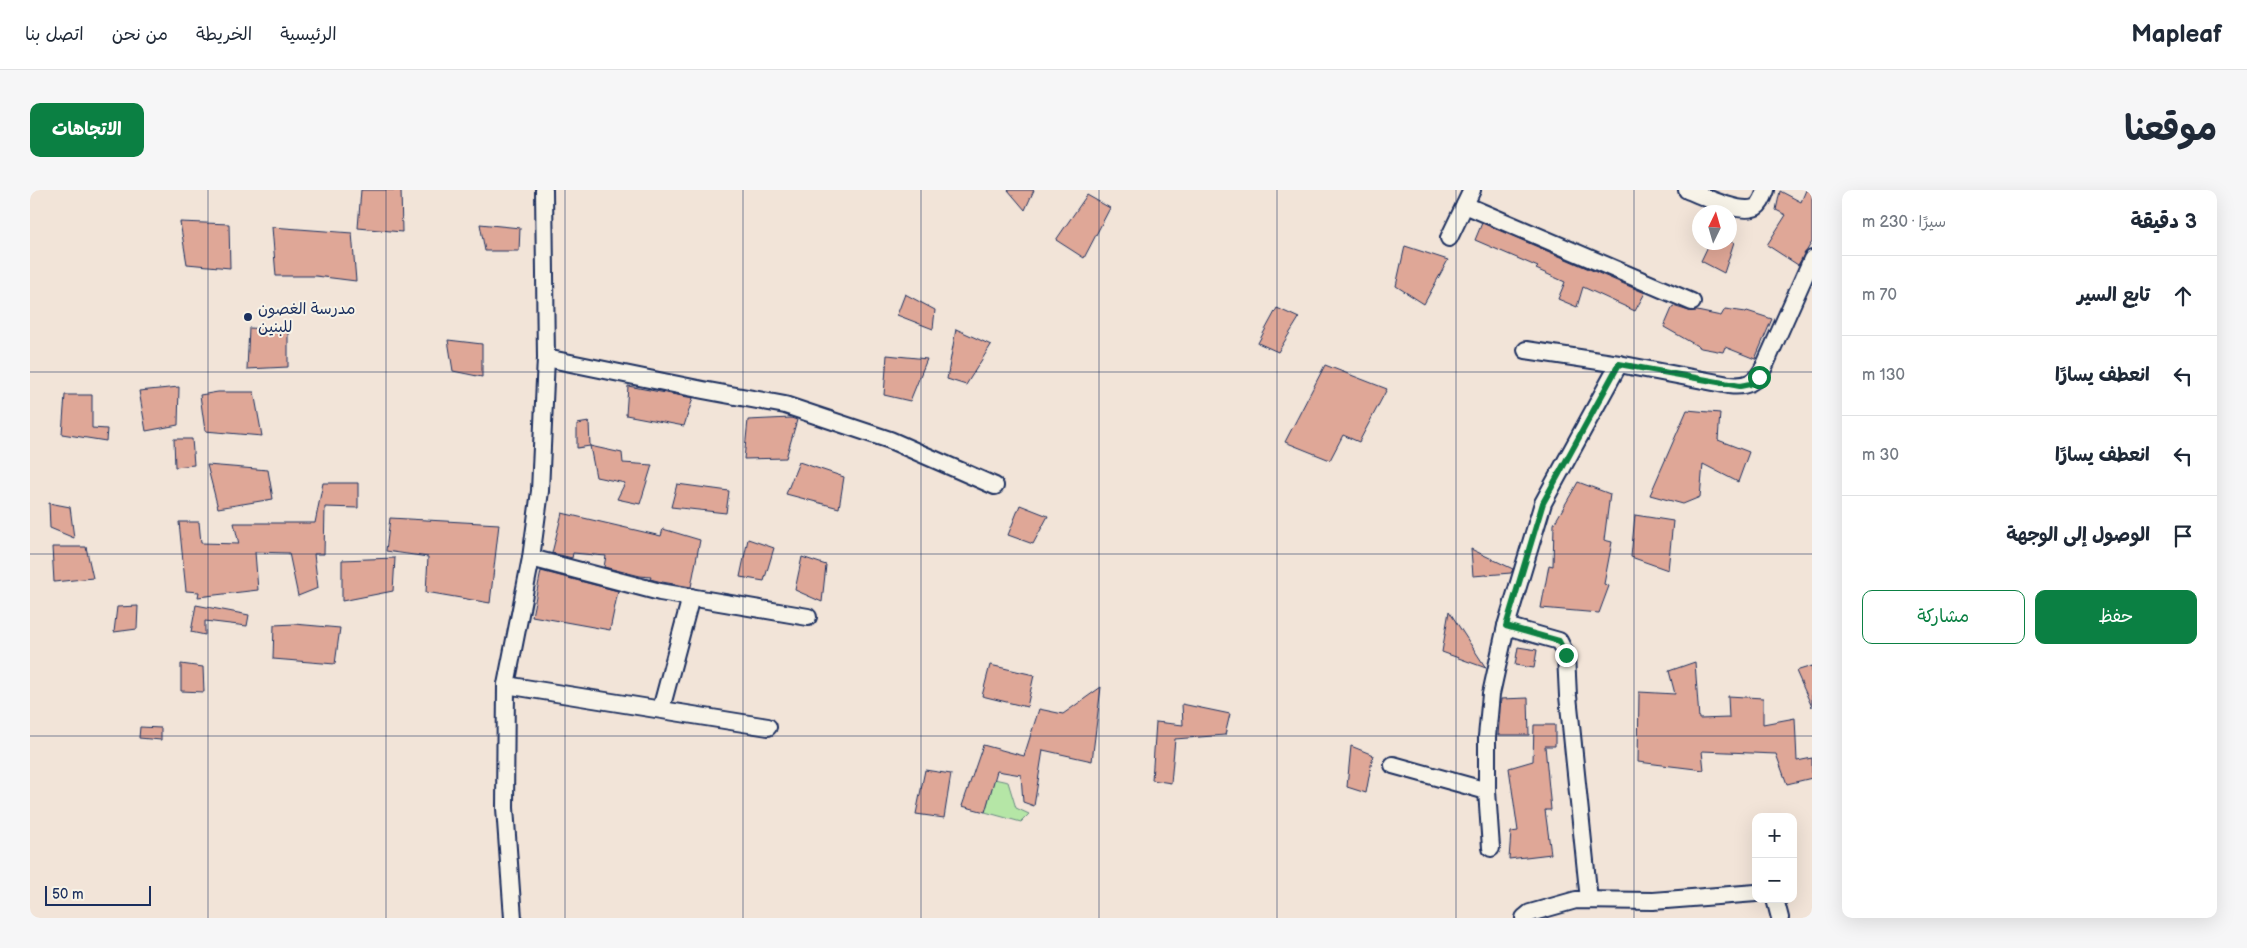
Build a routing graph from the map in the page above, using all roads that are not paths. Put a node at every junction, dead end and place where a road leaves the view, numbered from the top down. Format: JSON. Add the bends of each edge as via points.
{"nodes":[{"id":1,"x":544,"y":190,"type":"edge"},
{"id":2,"x":1687,"y":190,"type":"edge"},
{"id":3,"x":1766,"y":190,"type":"edge"},
{"id":4,"x":1469,"y":197,"type":"edge"},
{"id":5,"x":1449,"y":238,"type":"dead end"},
{"id":6,"x":1812,"y":259,"type":"edge"},
{"id":7,"x":1692,"y":302,"type":"dead end"},
{"id":8,"x":1526,"y":350,"type":"dead end"},
{"id":9,"x":546,"y":358,"type":"junction"},
{"id":10,"x":1619,"y":364,"type":"junction"},
{"id":11,"x":995,"y":486,"type":"dead end"},
{"id":12,"x":531,"y":558,"type":"junction"},
{"id":13,"x":691,"y":597,"type":"junction"},
{"id":14,"x":808,"y":617,"type":"dead end"},
{"id":15,"x":1506,"y":626,"type":"junction"},
{"id":16,"x":506,"y":686,"type":"junction"},
{"id":17,"x":661,"y":709,"type":"junction"},
{"id":18,"x":768,"y":727,"type":"dead end"},
{"id":19,"x":1393,"y":766,"type":"dead end"},
{"id":20,"x":1487,"y":791,"type":"junction"},
{"id":21,"x":1491,"y":848,"type":"dead end"},
{"id":22,"x":1752,"y":893,"type":"edge"},
{"id":23,"x":1590,"y":900,"type":"junction"},
{"id":24,"x":1776,"y":903,"type":"edge"},
{"id":25,"x":513,"y":918,"type":"edge"},
{"id":26,"x":1524,"y":918,"type":"edge"},
{"id":27,"x":1780,"y":918,"type":"edge"}],
"edges":[{"from":1,"to":9,"type":"street"},
{"from":2,"to":3,"type":"street","via":[[1740,209],[1756,207]]},
{"from":4,"to":5,"type":"street"},
{"from":4,"to":7,"type":"street"},
{"from":6,"to":10,"type":"street","via":[[1764,368],[1750,384],[1729,385]]},
{"from":8,"to":10,"type":"street"},
{"from":9,"to":11,"type":"street","via":[[786,405],[890,440]]},
{"from":9,"to":12,"type":"street","via":[[540,491]]},
{"from":10,"to":15,"type":"street","via":[[1543,503]]},
{"from":12,"to":13,"type":"street"},
{"from":12,"to":16,"type":"street"},
{"from":13,"to":14,"type":"street"},
{"from":13,"to":17,"type":"street"},
{"from":15,"to":20,"type":"street","via":[[1491,694]]},
{"from":15,"to":23,"type":"street","via":[[1559,641],[1566,655]]},
{"from":16,"to":17,"type":"street"},
{"from":16,"to":25,"type":"street","via":[[505,808]]},
{"from":17,"to":18,"type":"street"},
{"from":19,"to":20,"type":"street"},
{"from":20,"to":21,"type":"street"},
{"from":22,"to":23,"type":"street","via":[[1653,901]]},
{"from":23,"to":26,"type":"street","via":[[1576,900],[1530,913]]},
{"from":24,"to":27,"type":"street"}]}
